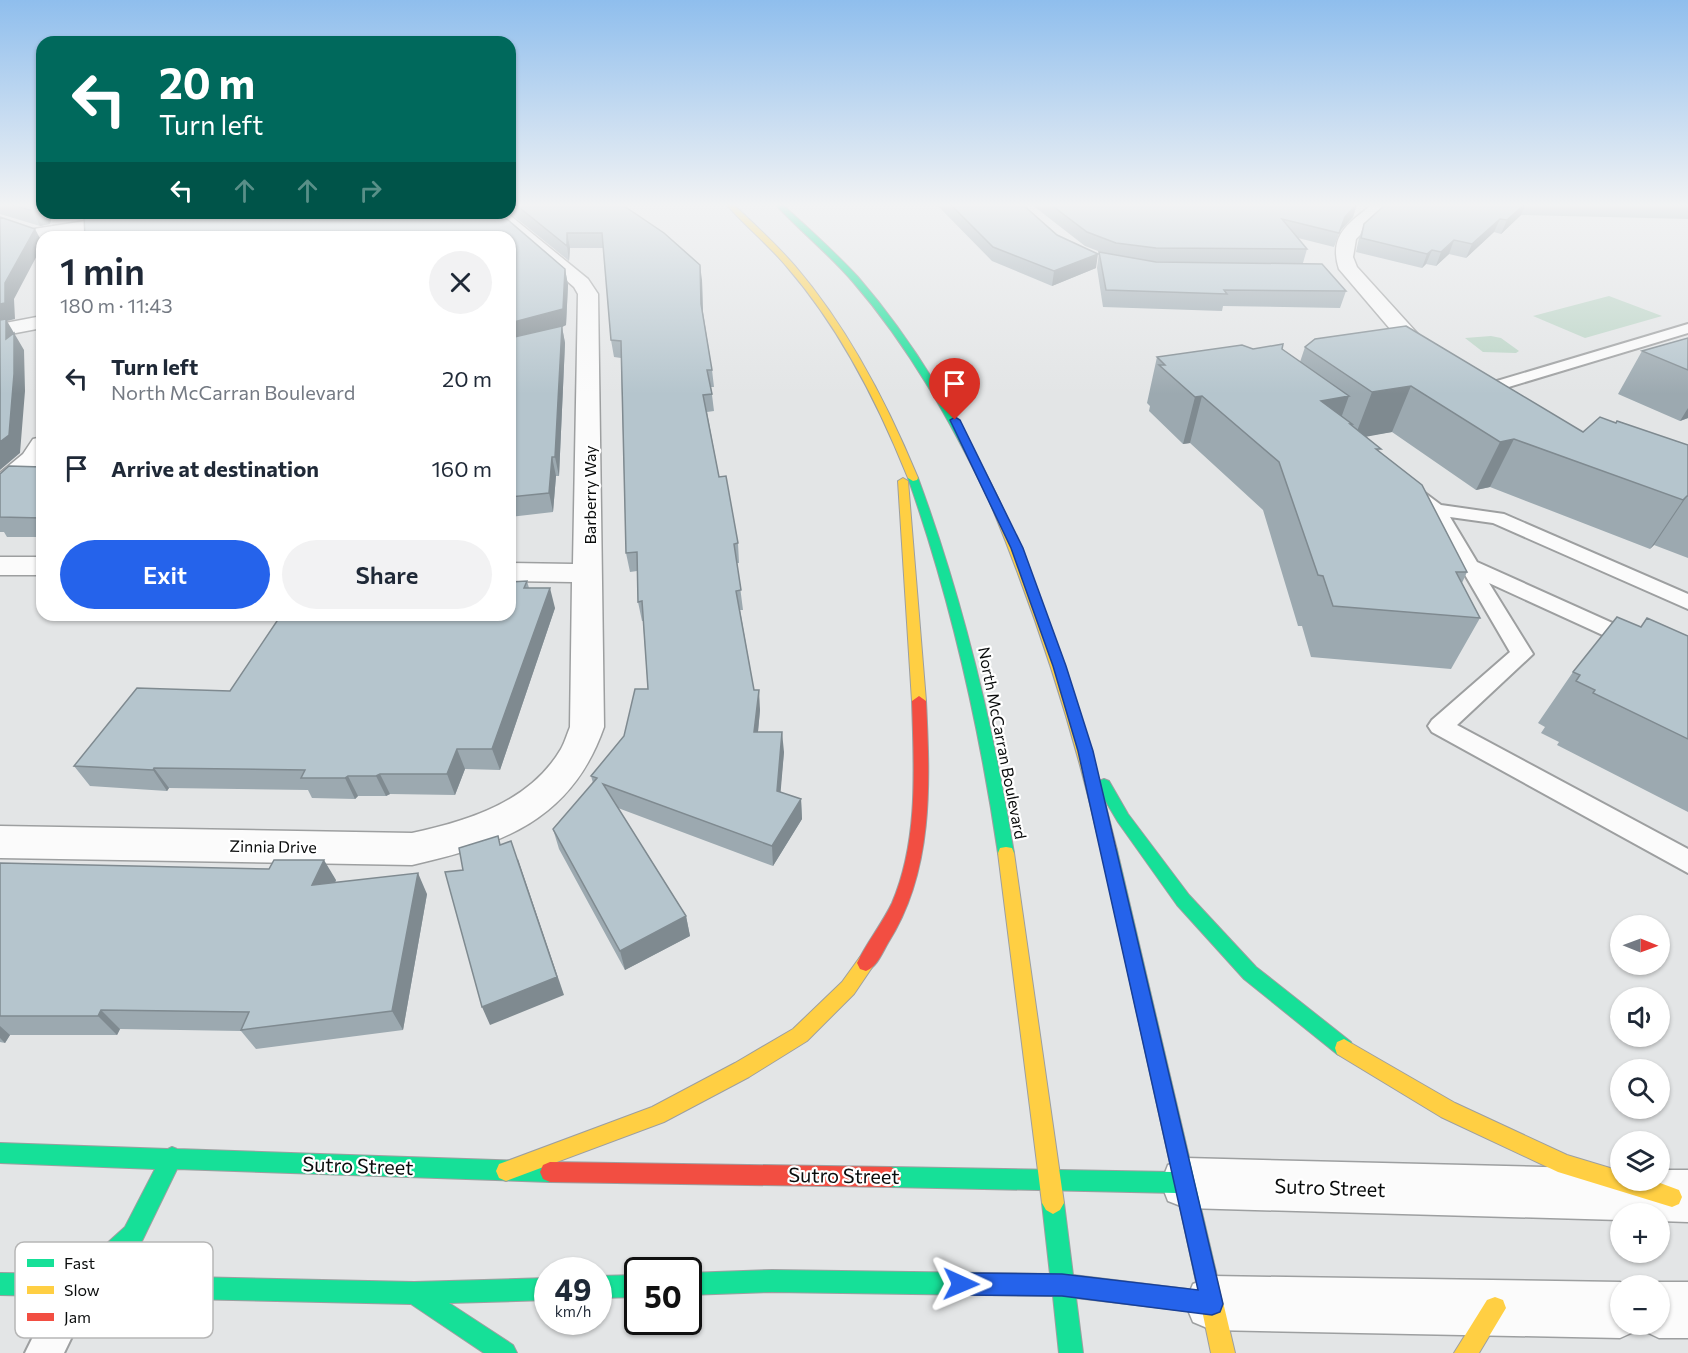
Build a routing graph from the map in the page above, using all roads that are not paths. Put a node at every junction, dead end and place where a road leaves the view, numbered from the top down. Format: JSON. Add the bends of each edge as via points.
{"nodes":[{"id":1,"x":558,"y":267,"type":"edge"},
{"id":2,"x":790,"y":267,"type":"edge"},
{"id":3,"x":844,"y":267,"type":"edge"},
{"id":4,"x":1349,"y":267,"type":"edge"},
{"id":5,"x":1328,"y":272,"type":"edge"},
{"id":6,"x":1351,"y":272,"type":"junction"},
{"id":7,"x":36,"y":323,"type":"edge"},
{"id":8,"x":1688,"y":328,"type":"edge"},
{"id":9,"x":0,"y":330,"type":"edge"},
{"id":10,"x":1639,"y":343,"type":"junction"},
{"id":11,"x":1659,"y":351,"type":"edge"},
{"id":12,"x":1443,"y":374,"type":"junction"},
{"id":13,"x":1503,"y":406,"type":"edge"},
{"id":14,"x":902,"y":450,"type":"junction"},
{"id":15,"x":36,"y":453,"type":"edge"},
{"id":16,"x":1398,"y":482,"type":"edge"},
{"id":17,"x":0,"y":487,"type":"edge"},
{"id":18,"x":1436,"y":510,"type":"junction"},
{"id":19,"x":0,"y":566,"type":"edge"},
{"id":20,"x":36,"y":566,"type":"edge"},
{"id":21,"x":1470,"y":566,"type":"junction"},
{"id":22,"x":516,"y":572,"type":"edge"},
{"id":23,"x":589,"y":573,"type":"junction"},
{"id":24,"x":1688,"y":602,"type":"edge"},
{"id":25,"x":1688,"y":666,"type":"edge"},
{"id":26,"x":1086,"y":751,"type":"junction"},
{"id":27,"x":536,"y":800,"type":"joint"},
{"id":28,"x":0,"y":842,"type":"edge"},
{"id":29,"x":1688,"y":862,"type":"edge"},
{"id":30,"x":0,"y":1154,"type":"edge"},
{"id":31,"x":172,"y":1157,"type":"junction"},
{"id":32,"x":506,"y":1171,"type":"junction"},
{"id":33,"x":1050,"y":1179,"type":"junction"},
{"id":34,"x":1186,"y":1183,"type":"junction"},
{"id":35,"x":1680,"y":1197,"type":"edge"},
{"id":36,"x":125,"y":1242,"type":"edge"},
{"id":37,"x":0,"y":1284,"type":"edge"},
{"id":38,"x":15,"y":1284,"type":"edge"},
{"id":39,"x":702,"y":1284,"type":"edge"},
{"id":40,"x":1062,"y":1285,"type":"junction"},
{"id":41,"x":213,"y":1288,"type":"edge"},
{"id":42,"x":534,"y":1289,"type":"edge"},
{"id":43,"x":414,"y":1293,"type":"junction"},
{"id":44,"x":1495,"y":1308,"type":"junction"},
{"id":45,"x":1610,"y":1310,"type":"edge"},
{"id":46,"x":1670,"y":1310,"type":"edge"},
{"id":47,"x":1688,"y":1310,"type":"edge"},
{"id":48,"x":1217,"y":1328,"type":"edge"},
{"id":49,"x":52,"y":1338,"type":"edge"},
{"id":50,"x":44,"y":1353,"type":"edge"},
{"id":51,"x":505,"y":1353,"type":"edge"},
{"id":52,"x":1071,"y":1353,"type":"edge"},
{"id":53,"x":1466,"y":1353,"type":"edge"}],
"edges":[{"from":1,"to":23,"type":"street","name":"Barberry Way","via":[[581,283],[588,294],[578,332]]},
{"from":2,"to":14,"type":"main road","name":"North McCarran Boulevard","via":[[829,315],[855,357]]},
{"from":3,"to":26,"type":"main road","via":[[923,365],[955,420],[1017,548]]},
{"from":4,"to":6,"type":"street"},
{"from":5,"to":6,"type":"street"},
{"from":6,"to":12,"type":"street"},
{"from":7,"to":9,"type":"street"},
{"from":8,"to":10,"type":"lane"},
{"from":10,"to":11,"type":"lane"},
{"from":10,"to":12,"type":"lane"},
{"from":12,"to":13,"type":"street"},
{"from":14,"to":32,"type":"main road","via":[[922,777],[915,859],[902,902],[879,944],[848,988],[800,1035],[657,1114]]},
{"from":14,"to":33,"type":"main road","name":"North McCarran Boulevard","via":[[947,573],[978,694],[1000,804]]},
{"from":15,"to":17,"type":"street"},
{"from":16,"to":18,"type":"lane"},
{"from":18,"to":21,"type":"lane"},
{"from":18,"to":24,"type":"lane","via":[[1497,518]]},
{"from":19,"to":20,"type":"street"},
{"from":21,"to":25,"type":"lane"},
{"from":21,"to":29,"type":"lane","via":[[1522,654],[1440,726]]},
{"from":22,"to":23,"type":"street"},
{"from":23,"to":27,"type":"street","name":"Barberry Way","via":[[587,727],[576,756]]},
{"from":26,"to":34,"type":"main road"},
{"from":26,"to":35,"type":"main road","via":[[1123,818],[1183,900],[1250,973],[1343,1047],[1448,1110],[1565,1165]]},
{"from":27,"to":28,"type":"street","name":"Zinnia Drive","via":[[509,818],[462,838],[412,849]]},
{"from":30,"to":31,"type":"main road","name":"Sutro Street"},
{"from":31,"to":32,"type":"main road","name":"Sutro Street"},
{"from":31,"to":36,"type":"main road","via":[[133,1235]]},
{"from":32,"to":33,"type":"main road","name":"Sutro Street"},
{"from":33,"to":34,"type":"main road","name":"Sutro Street"},
{"from":33,"to":40,"type":"main road","name":"North McCarran Boulevard"},
{"from":34,"to":35,"type":"street","name":"Sutro Street"},
{"from":34,"to":48,"type":"main road"},
{"from":37,"to":38,"type":"main road"},
{"from":39,"to":40,"type":"main road"},
{"from":40,"to":48,"type":"main road"},
{"from":40,"to":52,"type":"main road","name":"North McCarran Boulevard"},
{"from":41,"to":43,"type":"main road"},
{"from":42,"to":43,"type":"main road"},
{"from":43,"to":51,"type":"main road"},
{"from":44,"to":45,"type":"street"},
{"from":44,"to":48,"type":"street"},
{"from":44,"to":53,"type":"main road"},
{"from":46,"to":47,"type":"street"},
{"from":49,"to":50,"type":"lane"}]}
